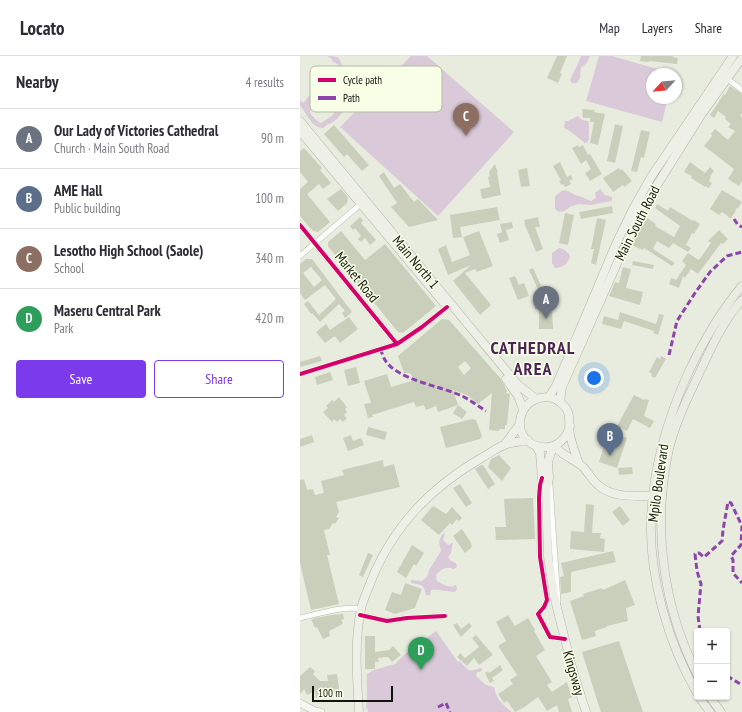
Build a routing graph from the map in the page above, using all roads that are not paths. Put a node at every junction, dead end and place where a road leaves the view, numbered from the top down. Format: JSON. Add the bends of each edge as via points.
{"nodes":[{"id":1,"x":733,"y":56,"type":"edge"},
{"id":2,"x":742,"y":57,"type":"edge"},
{"id":3,"x":724,"y":76,"type":"junction"},
{"id":4,"x":742,"y":90,"type":"edge"},
{"id":5,"x":300,"y":121,"type":"edge"},
{"id":6,"x":300,"y":131,"type":"edge"},
{"id":7,"x":363,"y":203,"type":"junction"},
{"id":8,"x":300,"y":225,"type":"edge"},
{"id":9,"x":316,"y":244,"type":"junction"},
{"id":10,"x":300,"y":256,"type":"edge"},
{"id":11,"x":742,"y":286,"type":"edge"},
{"id":12,"x":742,"y":300,"type":"edge"},
{"id":13,"x":446,"y":307,"type":"junction"},
{"id":14,"x":397,"y":344,"type":"junction"},
{"id":15,"x":300,"y":374,"type":"edge"},
{"id":16,"x":549,"y":397,"type":"junction"},
{"id":17,"x":536,"y":399,"type":"junction"},
{"id":18,"x":560,"y":402,"type":"junction"},
{"id":19,"x":523,"y":409,"type":"junction"},
{"id":20,"x":520,"y":424,"type":"junction"},
{"id":21,"x":570,"y":426,"type":"junction"},
{"id":22,"x":528,"y":440,"type":"junction"},
{"id":23,"x":505,"y":444,"type":"junction"},
{"id":24,"x":536,"y":446,"type":"junction"},
{"id":25,"x":555,"y":447,"type":"junction"},
{"id":26,"x":579,"y":464,"type":"junction"},
{"id":27,"x":545,"y":478,"type":"junction"},
{"id":28,"x":653,"y":496,"type":"junction"},
{"id":29,"x":662,"y":496,"type":"junction"},
{"id":30,"x":361,"y":612,"type":"junction"},
{"id":31,"x":444,"y":616,"type":"dead end"},
{"id":32,"x":559,"y":616,"type":"junction"},
{"id":33,"x":300,"y":618,"type":"edge"},
{"id":34,"x":565,"y":639,"type":"junction"},
{"id":35,"x":694,"y":667,"type":"edge"},
{"id":36,"x":694,"y":688,"type":"edge"},
{"id":37,"x":701,"y":700,"type":"edge"},
{"id":38,"x":712,"y":700,"type":"edge"},
{"id":39,"x":300,"y":703,"type":"edge"},
{"id":40,"x":321,"y":712,"type":"edge"},
{"id":41,"x":359,"y":712,"type":"edge"},
{"id":42,"x":586,"y":712,"type":"edge"},
{"id":43,"x":710,"y":712,"type":"edge"},
{"id":44,"x":721,"y":712,"type":"edge"}],
"edges":[{"from":1,"to":3,"type":"main road","name":"Main South Road"},
{"from":2,"to":3,"type":"main road","name":"Main South Road"},
{"from":3,"to":4,"type":"street"},
{"from":3,"to":16,"type":"main road","name":"Main South Road","via":[[651,177],[632,211]]},
{"from":3,"to":18,"type":"main road","name":"Main South Road","via":[[640,212],[562,387]]},
{"from":5,"to":7,"type":"main road","name":"Main North 1"},
{"from":6,"to":7,"type":"main road","name":"Main North 1"},
{"from":7,"to":9,"type":"street"},
{"from":7,"to":13,"type":"main road","name":"Main North 1"},
{"from":7,"to":17,"type":"main road","name":"Main North 1","via":[[518,385]]},
{"from":8,"to":9,"type":"street","name":"Market Road"},
{"from":9,"to":10,"type":"street"},
{"from":9,"to":14,"type":"street","name":"Market Road"},
{"from":11,"to":28,"type":"highway","name":"Mpilo Boulevard","via":[[715,321],[680,391],[665,435]]},
{"from":12,"to":29,"type":"highway","name":"Mpilo Boulevard","via":[[709,351],[679,417],[667,458]]},
{"from":13,"to":14,"type":"street"},
{"from":13,"to":19,"type":"main road","name":"Main North 1","via":[[513,387]]},
{"from":14,"to":15,"type":"street"},
{"from":16,"to":17,"type":"main road"},
{"from":16,"to":18,"type":"main road"},
{"from":17,"to":19,"type":"main road"},
{"from":18,"to":21,"type":"main road","via":[[570,417]]},
{"from":19,"to":20,"type":"main road"},
{"from":20,"to":22,"type":"main road"},
{"from":20,"to":23,"type":"main road"},
{"from":21,"to":25,"type":"main road","via":[[565,438]]},
{"from":21,"to":26,"type":"main road","via":[[571,442]]},
{"from":22,"to":23,"type":"main road"},
{"from":22,"to":24,"type":"main road"},
{"from":23,"to":30,"type":"main road","via":[[464,468],[430,494],[417,508],[391,540],[378,565]]},
{"from":24,"to":25,"type":"main road"},
{"from":24,"to":27,"type":"main road","name":"Kingsway"},
{"from":25,"to":26,"type":"main road"},
{"from":25,"to":27,"type":"main road","name":"Kingsway","via":[[548,462]]},
{"from":26,"to":28,"type":"main road","via":[[597,484],[608,491],[620,495]]},
{"from":27,"to":32,"type":"street"},
{"from":27,"to":32,"type":"main road","name":"Kingsway","via":[[548,557]]},
{"from":27,"to":34,"type":"street","via":[[540,485],[539,498],[540,557],[547,600],[538,614],[550,637]]},
{"from":28,"to":29,"type":"main road"},
{"from":28,"to":36,"type":"highway","name":"Mpilo Boulevard","via":[[653,555],[661,603],[680,662]]},
{"from":29,"to":35,"type":"highway","name":"Mpilo Boulevard","via":[[662,561],[669,602]]},
{"from":30,"to":31,"type":"street","via":[[387,621]]},
{"from":30,"to":33,"type":"street","via":[[352,608]]},
{"from":30,"to":41,"type":"main road","via":[[356,653]]},
{"from":32,"to":34,"type":"main road","name":"Kingsway"},
{"from":34,"to":42,"type":"main road","name":"Kingsway"},
{"from":37,"to":43,"type":"highway"},
{"from":38,"to":44,"type":"highway"},
{"from":39,"to":40,"type":"main road"}]}
